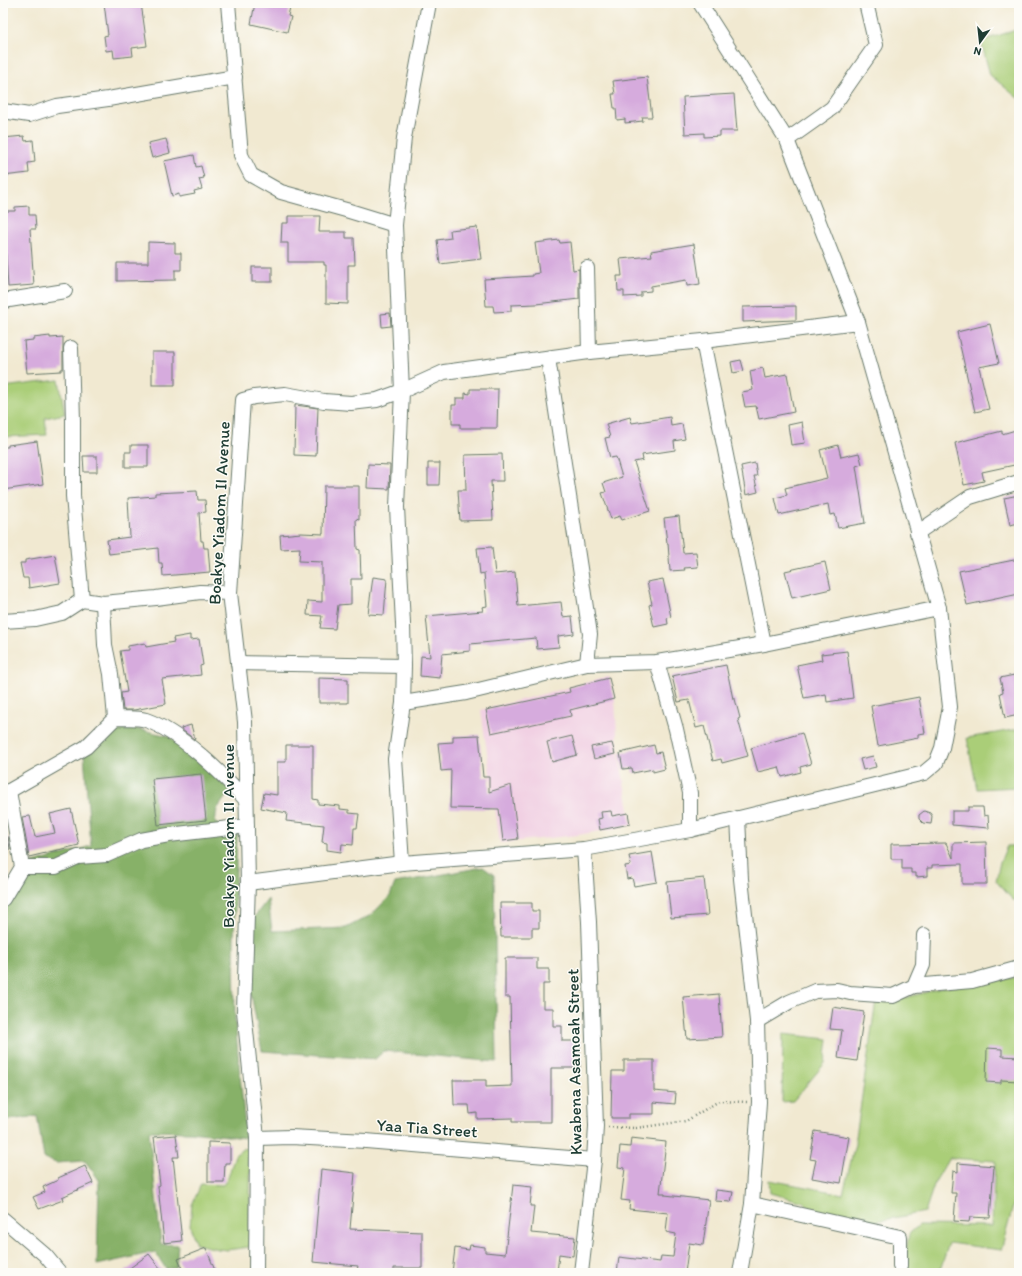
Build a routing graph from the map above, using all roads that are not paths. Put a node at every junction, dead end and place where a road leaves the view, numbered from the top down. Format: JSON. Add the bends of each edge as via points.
{"nodes":[{"id":1,"x":228,"y":3,"type":"edge"},
{"id":2,"x":428,"y":3,"type":"edge"},
{"id":3,"x":700,"y":3,"type":"edge"},
{"id":4,"x":866,"y":3,"type":"edge"},
{"id":5,"x":235,"y":77,"type":"junction"},
{"id":6,"x":3,"y":111,"type":"edge"},
{"id":7,"x":787,"y":140,"type":"junction"},
{"id":8,"x":395,"y":225,"type":"junction"},
{"id":9,"x":587,"y":268,"type":"dead end"},
{"id":10,"x":65,"y":290,"type":"dead end"},
{"id":11,"x":3,"y":301,"type":"edge"},
{"id":12,"x":858,"y":322,"type":"junction"},
{"id":13,"x":703,"y":341,"type":"junction"},
{"id":14,"x":71,"y":348,"type":"dead end"},
{"id":15,"x":589,"y":352,"type":"junction"},
{"id":16,"x":548,"y":358,"type":"junction"},
{"id":17,"x":402,"y":391,"type":"junction"},
{"id":18,"x":1019,"y":482,"type":"edge"},
{"id":19,"x":917,"y":533,"type":"junction"},
{"id":20,"x":230,"y":593,"type":"junction"},
{"id":21,"x":82,"y":600,"type":"junction"},
{"id":22,"x":103,"y":603,"type":"junction"},
{"id":23,"x":939,"y":608,"type":"junction"},
{"id":24,"x":3,"y":621,"type":"edge"},
{"id":25,"x":764,"y":644,"type":"junction"},
{"id":26,"x":657,"y":662,"type":"junction"},
{"id":27,"x":238,"y":663,"type":"junction"},
{"id":28,"x":587,"y":664,"type":"junction"},
{"id":29,"x":404,"y":666,"type":"junction"},
{"id":30,"x":403,"y":703,"type":"junction"},
{"id":31,"x":115,"y":718,"type":"junction"},
{"id":32,"x":6,"y":792,"type":"edge"},
{"id":33,"x":246,"y":800,"type":"junction"},
{"id":34,"x":738,"y":818,"type":"junction"},
{"id":35,"x":247,"y":826,"type":"junction"},
{"id":36,"x":690,"y":830,"type":"junction"},
{"id":37,"x":584,"y":849,"type":"junction"},
{"id":38,"x":402,"y":863,"type":"junction"},
{"id":39,"x":22,"y":867,"type":"junction"},
{"id":40,"x":248,"y":883,"type":"junction"},
{"id":41,"x":3,"y":899,"type":"edge"},
{"id":42,"x":924,"y":935,"type":"dead end"},
{"id":43,"x":1019,"y":968,"type":"edge"},
{"id":44,"x":914,"y":986,"type":"junction"},
{"id":45,"x":757,"y":1021,"type":"junction"},
{"id":46,"x":257,"y":1138,"type":"junction"},
{"id":47,"x":594,"y":1160,"type":"junction"},
{"id":48,"x":752,"y":1204,"type":"junction"},
{"id":49,"x":3,"y":1219,"type":"edge"},
{"id":50,"x":900,"y":1266,"type":"dead end"},
{"id":51,"x":60,"y":1273,"type":"edge"},
{"id":52,"x":256,"y":1273,"type":"edge"},
{"id":53,"x":581,"y":1273,"type":"edge"},
{"id":54,"x":740,"y":1273,"type":"edge"}],
"edges":[{"from":1,"to":5,"type":"street"},
{"from":2,"to":8,"type":"street","via":[[404,138]]},
{"from":3,"to":7,"type":"street"},
{"from":4,"to":7,"type":"street","via":[[876,45],[832,108]]},
{"from":5,"to":6,"type":"street","via":[[56,106],[29,115]]},
{"from":5,"to":8,"type":"street","via":[[241,155],[251,175],[281,192]]},
{"from":7,"to":12,"type":"street"},
{"from":8,"to":17,"type":"street"},
{"from":9,"to":15,"type":"street"},
{"from":10,"to":11,"type":"street"},
{"from":12,"to":13,"type":"street"},
{"from":12,"to":19,"type":"street"},
{"from":13,"to":15,"type":"street"},
{"from":13,"to":25,"type":"street"},
{"from":14,"to":21,"type":"street","via":[[73,496]]},
{"from":15,"to":16,"type":"street"},
{"from":16,"to":17,"type":"street","via":[[444,372]]},
{"from":16,"to":28,"type":"street","via":[[590,634]]},
{"from":17,"to":20,"type":"street","name":"Boakye Yiadom II Avenue","via":[[377,400],[352,403],[285,394],[243,400]]},
{"from":17,"to":29,"type":"street","via":[[398,507]]},
{"from":18,"to":19,"type":"street","via":[[970,497]]},
{"from":19,"to":23,"type":"street"},
{"from":20,"to":22,"type":"street","via":[[200,592]]},
{"from":20,"to":27,"type":"street","name":"Boakye Yiadom II Avenue"},
{"from":21,"to":22,"type":"street"},
{"from":21,"to":24,"type":"street","via":[[62,613],[34,619]]},
{"from":22,"to":31,"type":"street","via":[[105,645],[111,674]]},
{"from":23,"to":25,"type":"street"},
{"from":23,"to":34,"type":"street","via":[[950,707],[942,748],[936,763],[924,773]]},
{"from":25,"to":26,"type":"street"},
{"from":26,"to":28,"type":"street"},
{"from":26,"to":36,"type":"street","via":[[690,793]]},
{"from":27,"to":29,"type":"street"},
{"from":27,"to":33,"type":"street","name":"Boakye Yiadom II Avenue","via":[[245,722]]},
{"from":28,"to":30,"type":"street","via":[[466,693]]},
{"from":29,"to":30,"type":"street"},
{"from":30,"to":38,"type":"street","via":[[395,759]]},
{"from":31,"to":32,"type":"street","via":[[86,747]]},
{"from":31,"to":33,"type":"street","via":[[145,720],[176,735],[227,778]]},
{"from":32,"to":39,"type":"street"},
{"from":33,"to":35,"type":"street","name":"Boakye Yiadom II Avenue"},
{"from":34,"to":36,"type":"street"},
{"from":34,"to":45,"type":"street","via":[[741,879]]},
{"from":35,"to":39,"type":"street","via":[[141,840],[107,855],[78,857],[56,867]]},
{"from":35,"to":40,"type":"street","name":"Boakye Yiadom II Avenue"},
{"from":36,"to":37,"type":"street"},
{"from":37,"to":38,"type":"street"},
{"from":37,"to":47,"type":"street","name":"Kwabena Asamoah Street","via":[[596,1126]]},
{"from":38,"to":40,"type":"street"},
{"from":39,"to":41,"type":"street"},
{"from":40,"to":46,"type":"street","name":"Boakye Yiadom II Avenue","via":[[244,1011]]},
{"from":42,"to":44,"type":"street","via":[[923,965]]},
{"from":43,"to":44,"type":"street","via":[[972,981]]},
{"from":44,"to":45,"type":"street","via":[[893,996],[837,990],[815,991],[789,1002]]},
{"from":45,"to":48,"type":"street","via":[[759,1102]]},
{"from":46,"to":47,"type":"street","name":"Yaa Tia Street","via":[[291,1136]]},
{"from":46,"to":52,"type":"street","name":"Boakye Yiadom II Avenue"},
{"from":47,"to":53,"type":"street","name":"Kwabena Asamoah Street"},
{"from":48,"to":50,"type":"street","via":[[900,1237]]},
{"from":48,"to":54,"type":"street"},
{"from":49,"to":51,"type":"street","via":[[45,1255]]}]}
